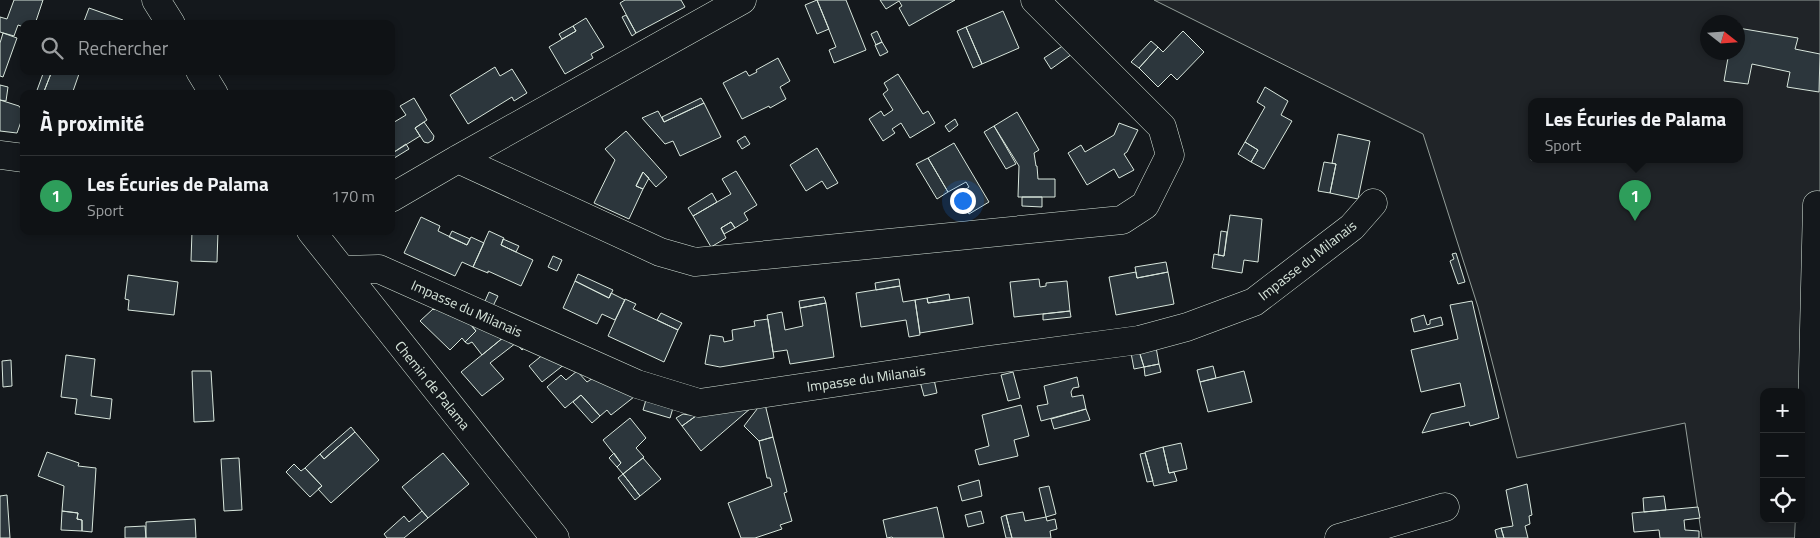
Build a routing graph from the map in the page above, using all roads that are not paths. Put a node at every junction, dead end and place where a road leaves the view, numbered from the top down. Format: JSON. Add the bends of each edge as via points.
{"nodes":[{"id":1,"x":156,"y":0,"type":"edge"},
{"id":2,"x":742,"y":0,"type":"edge"},
{"id":3,"x":1035,"y":0,"type":"edge"},
{"id":4,"x":168,"y":20,"type":"edge"},
{"id":5,"x":202,"y":75,"type":"edge"},
{"id":6,"x":212,"y":90,"type":"edge"},
{"id":7,"x":0,"y":155,"type":"edge"},
{"id":8,"x":20,"y":158,"type":"edge"},
{"id":9,"x":458,"y":158,"type":"junction"},
{"id":10,"x":395,"y":196,"type":"edge"},
{"id":11,"x":1374,"y":203,"type":"dead end"},
{"id":12,"x":1817,"y":205,"type":"dead end"},
{"id":13,"x":322,"y":235,"type":"edge"},
{"id":14,"x":342,"y":270,"type":"junction"},
{"id":15,"x":1445,"y":507,"type":"dead end"},
{"id":16,"x":555,"y":538,"type":"edge"},
{"id":17,"x":1340,"y":538,"type":"edge"},
{"id":18,"x":1809,"y":538,"type":"edge"}],
"edges":[{"from":1,"to":4,"type":"street"},
{"from":2,"to":9,"type":"street"},
{"from":3,"to":9,"type":"street","via":[[1162,127],[1170,155],[1145,204],[1122,220],[694,262],[660,252]]},
{"from":5,"to":6,"type":"street"},
{"from":7,"to":8,"type":"street"},
{"from":9,"to":10,"type":"street"},
{"from":11,"to":14,"type":"street","name":"Impasse du Milanais","via":[[1352,227],[1254,302],[1187,327],[1138,340],[699,403],[637,384],[379,270]]},
{"from":12,"to":18,"type":"street"},
{"from":13,"to":14,"type":"street","name":"Chemin de Palama"},
{"from":14,"to":16,"type":"street","name":"Chemin de Palama"},
{"from":15,"to":17,"type":"street"}]}
